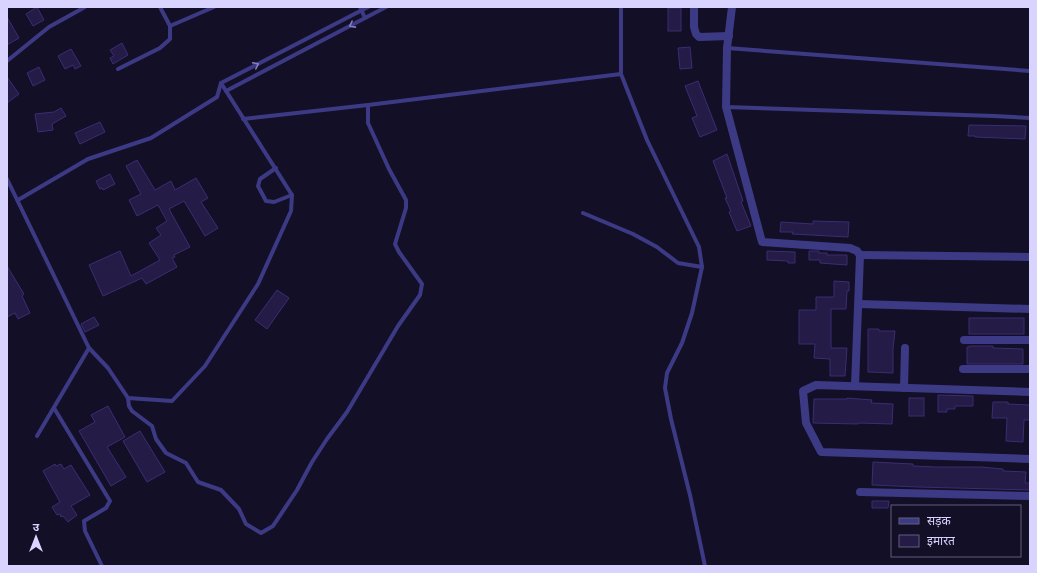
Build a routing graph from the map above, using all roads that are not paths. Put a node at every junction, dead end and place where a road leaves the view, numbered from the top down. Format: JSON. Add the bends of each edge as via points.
{"nodes":[{"id":1,"x":85,"y":7,"type":"edge"},
{"id":2,"x":160,"y":7,"type":"edge"},
{"id":3,"x":214,"y":7,"type":"edge"},
{"id":4,"x":368,"y":7,"type":"edge"},
{"id":5,"x":386,"y":7,"type":"edge"},
{"id":6,"x":621,"y":7,"type":"edge"},
{"id":7,"x":694,"y":7,"type":"edge"},
{"id":8,"x":732,"y":7,"type":"edge"},
{"id":9,"x":361,"y":9,"type":"edge"},
{"id":10,"x":365,"y":18,"type":"junction"},
{"id":11,"x":170,"y":26,"type":"junction"},
{"id":12,"x":729,"y":36,"type":"junction"},
{"id":13,"x":728,"y":48,"type":"junction"},
{"id":14,"x":7,"y":61,"type":"edge"},
{"id":15,"x":118,"y":69,"type":"dead end"},
{"id":16,"x":1030,"y":71,"type":"edge"},
{"id":17,"x":621,"y":74,"type":"junction"},
{"id":18,"x":221,"y":83,"type":"junction"},
{"id":19,"x":226,"y":91,"type":"junction"},
{"id":20,"x":368,"y":105,"type":"junction"},
{"id":21,"x":726,"y":107,"type":"junction"},
{"id":22,"x":1030,"y":118,"type":"edge"},
{"id":23,"x":243,"y":119,"type":"junction"},
{"id":24,"x":276,"y":168,"type":"junction"},
{"id":25,"x":7,"y":179,"type":"edge"},
{"id":26,"x":292,"y":195,"type":"junction"},
{"id":27,"x":18,"y":200,"type":"junction"},
{"id":28,"x":583,"y":212,"type":"dead end"},
{"id":29,"x":860,"y":255,"type":"junction"},
{"id":30,"x":1030,"y":257,"type":"edge"},
{"id":31,"x":702,"y":267,"type":"junction"},
{"id":32,"x":858,"y":304,"type":"junction"},
{"id":33,"x":1030,"y":309,"type":"edge"},
{"id":34,"x":964,"y":340,"type":"dead end"},
{"id":35,"x":1030,"y":340,"type":"edge"},
{"id":36,"x":89,"y":348,"type":"junction"},
{"id":37,"x":906,"y":348,"type":"dead end"},
{"id":38,"x":963,"y":369,"type":"dead end"},
{"id":39,"x":1030,"y":369,"type":"edge"},
{"id":40,"x":855,"y":386,"type":"junction"},
{"id":41,"x":904,"y":388,"type":"junction"},
{"id":42,"x":1030,"y":392,"type":"edge"},
{"id":43,"x":128,"y":398,"type":"junction"},
{"id":44,"x":54,"y":408,"type":"junction"},
{"id":45,"x":37,"y":436,"type":"dead end"},
{"id":46,"x":1030,"y":459,"type":"edge"},
{"id":47,"x":860,"y":492,"type":"dead end"},
{"id":48,"x":1030,"y":496,"type":"edge"},
{"id":49,"x":102,"y":566,"type":"edge"},
{"id":50,"x":705,"y":566,"type":"edge"}],
"edges":[{"from":1,"to":14,"type":"lane","via":[[49,27]]},
{"from":2,"to":11,"type":"lane"},
{"from":3,"to":11,"type":"lane"},
{"from":4,"to":9,"type":"lane"},
{"from":5,"to":10,"type":"lane"},
{"from":6,"to":17,"type":"lane"},
{"from":7,"to":12,"type":"street","via":[[694,27],[699,37]]},
{"from":8,"to":12,"type":"street"},
{"from":9,"to":10,"type":"lane"},
{"from":18,"to":9,"type":"lane","one_way":true},
{"from":10,"to":19,"type":"lane","one_way":true},
{"from":11,"to":15,"type":"lane","via":[[170,39],[160,48]]},
{"from":12,"to":13,"type":"street"},
{"from":13,"to":16,"type":"lane"},
{"from":13,"to":21,"type":"street"},
{"from":17,"to":20,"type":"lane"},
{"from":17,"to":31,"type":"lane","via":[[647,140],[699,247]]},
{"from":18,"to":19,"type":"lane"},
{"from":18,"to":27,"type":"lane","via":[[217,97],[151,138],[88,159]]},
{"from":19,"to":23,"type":"lane"},
{"from":20,"to":23,"type":"lane"},
{"from":20,"to":43,"type":"lane","via":[[368,123],[406,200],[395,244],[422,284],[420,295],[273,526],[260,533],[246,524],[239,509],[221,490],[198,482],[186,463],[166,453],[156,439],[152,426],[132,411]]},
{"from":21,"to":22,"type":"lane"},
{"from":21,"to":29,"type":"street","via":[[762,242],[850,248]]},
{"from":23,"to":24,"type":"lane"},
{"from":24,"to":26,"type":"lane"},
{"from":24,"to":26,"type":"lane","via":[[260,178],[258,186],[266,201],[274,202]]},
{"from":25,"to":27,"type":"lane"},
{"from":26,"to":43,"type":"lane","via":[[291,211],[258,284],[205,366],[172,401]]},
{"from":27,"to":36,"type":"lane"},
{"from":28,"to":31,"type":"lane","via":[[633,234],[657,247],[678,263]]},
{"from":29,"to":30,"type":"street"},
{"from":29,"to":32,"type":"street"},
{"from":31,"to":50,"type":"lane","via":[[692,314],[682,343],[667,373],[666,388]]},
{"from":32,"to":33,"type":"street"},
{"from":32,"to":40,"type":"street"},
{"from":34,"to":35,"type":"street"},
{"from":36,"to":43,"type":"lane","via":[[108,368]]},
{"from":36,"to":44,"type":"lane"},
{"from":37,"to":41,"type":"street"},
{"from":38,"to":39,"type":"street"},
{"from":40,"to":41,"type":"street"},
{"from":40,"to":46,"type":"street","via":[[816,385],[803,391],[806,423],[821,452]]},
{"from":41,"to":42,"type":"street"},
{"from":44,"to":45,"type":"lane"},
{"from":44,"to":49,"type":"lane","via":[[110,501],[106,508],[84,521],[85,531]]},
{"from":47,"to":48,"type":"street"}]}
